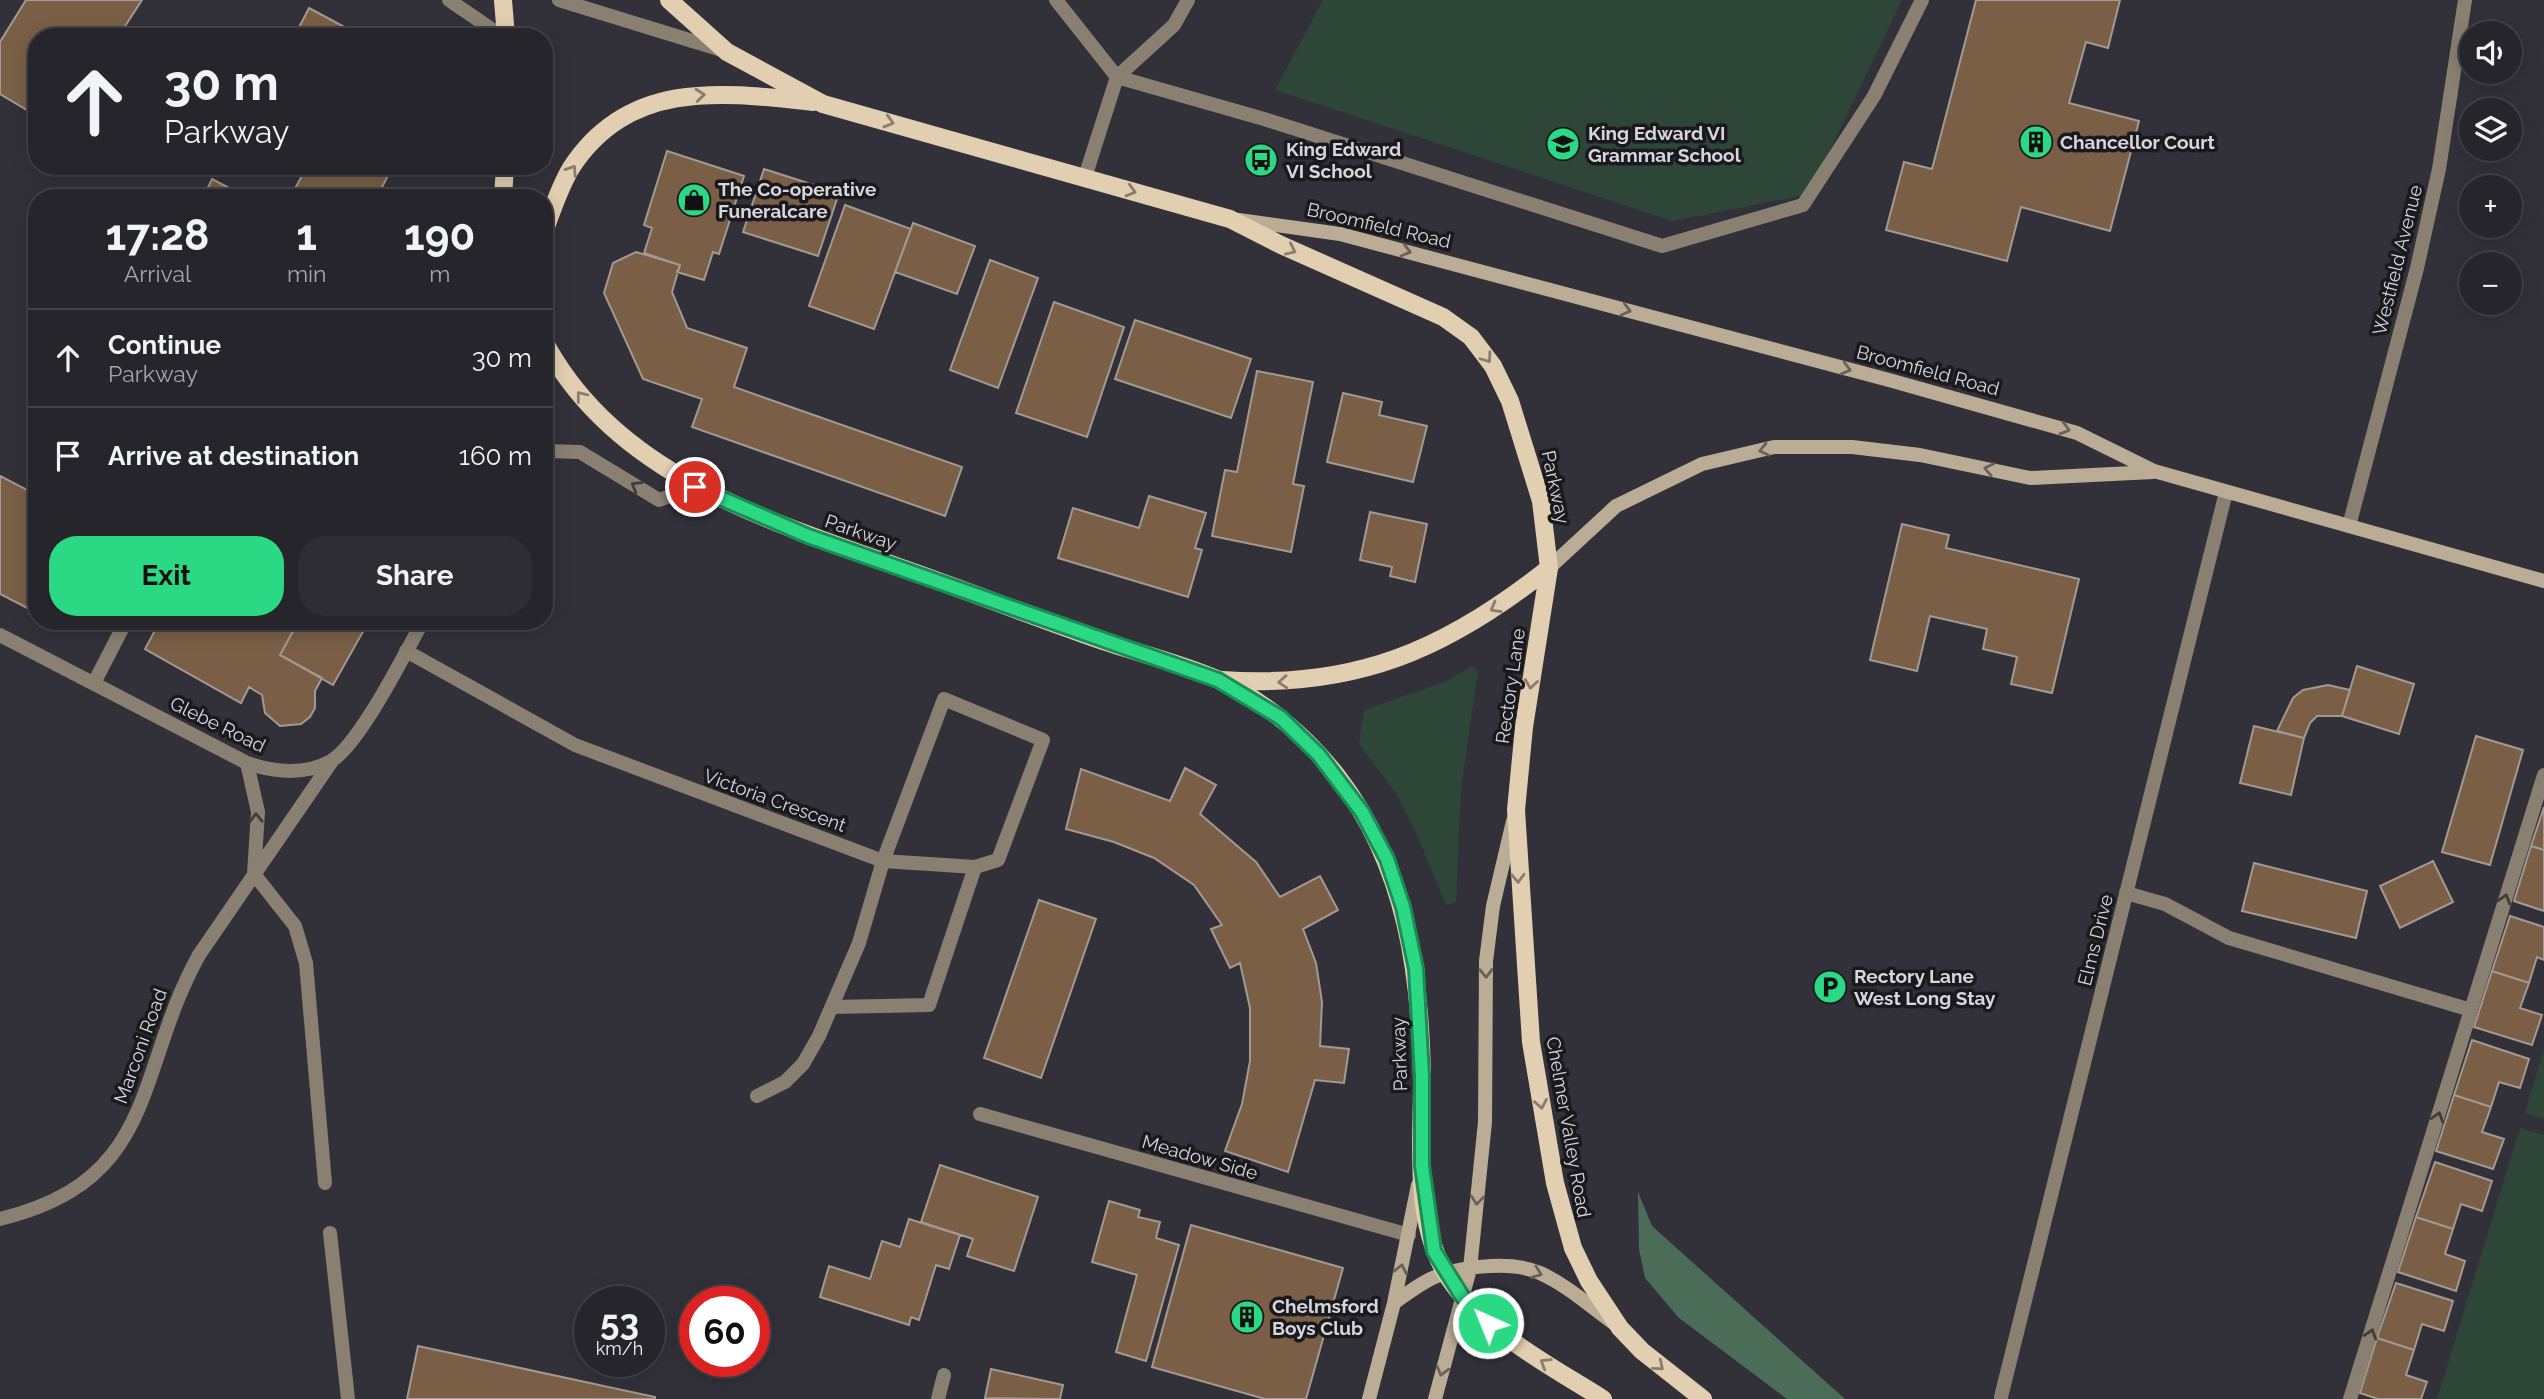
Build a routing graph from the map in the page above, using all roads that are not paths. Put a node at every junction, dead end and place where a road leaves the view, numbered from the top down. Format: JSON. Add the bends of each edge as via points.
{"nodes":[{"id":1,"x":449,"y":0,"type":"edge"},
{"id":2,"x":503,"y":0,"type":"edge"},
{"id":3,"x":559,"y":0,"type":"edge"},
{"id":4,"x":669,"y":0,"type":"edge"},
{"id":5,"x":1056,"y":0,"type":"edge"},
{"id":6,"x":1188,"y":0,"type":"edge"},
{"id":7,"x":1922,"y":0,"type":"edge"},
{"id":8,"x":2465,"y":0,"type":"edge"},
{"id":9,"x":491,"y":28,"type":"edge"},
{"id":10,"x":504,"y":28,"type":"edge"},
{"id":11,"x":727,"y":51,"type":"junction"},
{"id":12,"x":1117,"y":77,"type":"junction"},
{"id":13,"x":823,"y":104,"type":"junction"},
{"id":14,"x":1085,"y":177,"type":"junction"},
{"id":15,"x":553,"y":211,"type":"edge"},
{"id":16,"x":1230,"y":219,"type":"junction"},
{"id":17,"x":553,"y":354,"type":"edge"},
{"id":18,"x":553,"y":451,"type":"edge"},
{"id":19,"x":2154,"y":471,"type":"junction"},
{"id":20,"x":695,"y":487,"type":"junction"},
{"id":21,"x":2226,"y":492,"type":"junction"},
{"id":22,"x":2348,"y":526,"type":"junction"},
{"id":23,"x":1549,"y":568,"type":"junction"},
{"id":24,"x":2544,"y":581,"type":"edge"},
{"id":25,"x":121,"y":630,"type":"edge"},
{"id":26,"x":418,"y":630,"type":"edge"},
{"id":27,"x":0,"y":635,"type":"edge"},
{"id":28,"x":407,"y":651,"type":"junction"},
{"id":29,"x":1218,"y":680,"type":"junction"},
{"id":30,"x":94,"y":683,"type":"junction"},
{"id":31,"x":332,"y":761,"type":"junction"},
{"id":32,"x":247,"y":763,"type":"junction"},
{"id":33,"x":2544,"y":775,"type":"edge"},
{"id":34,"x":1516,"y":810,"type":"junction"},
{"id":35,"x":883,"y":860,"type":"junction"},
{"id":36,"x":975,"y":867,"type":"junction"},
{"id":37,"x":254,"y":874,"type":"junction"},
{"id":38,"x":2126,"y":893,"type":"junction"},
{"id":39,"x":832,"y":1007,"type":"junction"},
{"id":40,"x":2471,"y":1010,"type":"junction"},
{"id":41,"x":757,"y":1096,"type":"dead end"},
{"id":42,"x":980,"y":1114,"type":"dead end"},
{"id":43,"x":1422,"y":1166,"type":"junction"},
{"id":44,"x":325,"y":1183,"type":"dead end"},
{"id":45,"x":0,"y":1219,"type":"edge"},
{"id":46,"x":330,"y":1233,"type":"dead end"},
{"id":47,"x":1409,"y":1236,"type":"junction"},
{"id":48,"x":1469,"y":1269,"type":"junction"},
{"id":49,"x":1447,"y":1275,"type":"junction"},
{"id":50,"x":1462,"y":1296,"type":"junction"},
{"id":51,"x":1394,"y":1303,"type":"junction"},
{"id":52,"x":1620,"y":1328,"type":"junction"},
{"id":53,"x":944,"y":1375,"type":"dead end"},
{"id":54,"x":2001,"y":1397,"type":"dead end"},
{"id":55,"x":348,"y":1399,"type":"edge"},
{"id":56,"x":938,"y":1399,"type":"edge"},
{"id":57,"x":1369,"y":1399,"type":"edge"},
{"id":58,"x":1435,"y":1399,"type":"edge"},
{"id":59,"x":1603,"y":1399,"type":"edge"},
{"id":60,"x":1703,"y":1399,"type":"edge"},
{"id":61,"x":2350,"y":1399,"type":"edge"}],
"edges":[{"from":1,"to":9,"type":"street"},
{"from":2,"to":10,"type":"main road"},
{"from":3,"to":11,"type":"street","name":"Broomfield Road"},
{"from":4,"to":11,"type":"main road"},
{"from":5,"to":12,"type":"street"},
{"from":6,"to":12,"type":"street","via":[[1174,25]]},
{"from":7,"to":12,"type":"street","via":[[1874,96],[1802,205],[1662,246],[1265,118]]},
{"from":8,"to":22,"type":"street","name":"Westfield Avenue","via":[[2436,182]]},
{"from":11,"to":13,"type":"main road","name":"Broomfield Road"},
{"from":12,"to":14,"type":"street"},
{"from":13,"to":14,"type":"main road","name":"Broomfield Road","one_way":true},
{"from":15,"to":13,"type":"main road","one_way":true,"via":[[572,168],[603,133],[635,112],[670,98],[727,93]]},
{"from":14,"to":16,"type":"main road","name":"Broomfield Road","one_way":true},
{"from":16,"to":19,"type":"main road","name":"Broomfield Road","one_way":true,"via":[[1340,234],[1902,384],[2077,433]]},
{"from":16,"to":23,"type":"main road","name":"Parkway","one_way":true,"via":[[1443,317],[1471,337],[1493,366],[1525,440],[1541,501]]},
{"from":20,"to":17,"type":"main road","name":"Parkway","one_way":true,"via":[[597,416]]},
{"from":20,"to":18,"type":"street","one_way":true,"via":[[659,500],[580,452]]},
{"from":19,"to":21,"type":"main road","name":"Broomfield Road"},
{"from":19,"to":23,"type":"main road","name":"Broomfield Road","one_way":true,"via":[[2030,478],[1920,455],[1852,447],[1774,447],[1702,464],[1616,506]]},
{"from":20,"to":29,"type":"main road","name":"Parkway","via":[[808,536]]},
{"from":21,"to":22,"type":"main road","name":"Broomfield Road"},
{"from":21,"to":38,"type":"street","name":"Elms Drive"},
{"from":22,"to":24,"type":"main road","name":"Broomfield Road"},
{"from":23,"to":29,"type":"main road","name":"Parkway","one_way":true,"via":[[1511,598],[1451,634],[1370,669],[1272,683]]},
{"from":23,"to":34,"type":"main road","name":"Rectory Lane","one_way":true},
{"from":25,"to":30,"type":"street"},
{"from":26,"to":28,"type":"street"},
{"from":27,"to":30,"type":"street","name":"Glebe Road"},
{"from":28,"to":31,"type":"street","via":[[355,735]]},
{"from":28,"to":35,"type":"street","name":"Victoria Crescent","via":[[575,744]]},
{"from":29,"to":43,"type":"main road","name":"Parkway","via":[[1281,718],[1319,755],[1362,812],[1387,859],[1416,969]]},
{"from":30,"to":32,"type":"street","name":"Glebe Road"},
{"from":31,"to":32,"type":"street","name":"Glebe Road","via":[[299,771],[275,772]]},
{"from":31,"to":37,"type":"street","name":"Marconi Road"},
{"from":37,"to":32,"type":"street","one_way":true,"via":[[258,812]]},
{"from":40,"to":33,"type":"street","one_way":true},
{"from":34,"to":48,"type":"main road","one_way":true,"via":[[1493,906],[1486,961],[1484,1133]]},
{"from":34,"to":52,"type":"main road","name":"Chelmer Valley Road","one_way":true,"via":[[1531,1042],[1555,1183],[1573,1248]]},
{"from":35,"to":36,"type":"street","name":"Victoria Crescent"},
{"from":35,"to":36,"type":"street","via":[[944,699],[1043,740],[998,860]]},
{"from":35,"to":39,"type":"street","via":[[859,943]]},
{"from":36,"to":39,"type":"street","via":[[929,1006]]},
{"from":37,"to":44,"type":"street","via":[[295,926],[306,963]]},
{"from":37,"to":45,"type":"street","name":"Marconi Road","via":[[178,992],[148,1090],[108,1161],[66,1197]]},
{"from":38,"to":40,"type":"street","via":[[2165,904],[2229,938]]},
{"from":38,"to":54,"type":"street","name":"Elms Drive"},
{"from":39,"to":41,"type":"street","via":[[803,1064],[785,1082]]},
{"from":61,"to":40,"type":"street","one_way":true},
{"from":42,"to":47,"type":"street","name":"Meadow Side"},
{"from":43,"to":47,"type":"main road"},
{"from":43,"to":49,"type":"main road","via":[[1434,1251]]},
{"from":46,"to":55,"type":"street"},
{"from":51,"to":47,"type":"main road","one_way":true},
{"from":48,"to":49,"type":"main road"},
{"from":48,"to":50,"type":"main road"},
{"from":48,"to":52,"type":"main road","one_way":true,"via":[[1519,1267],[1537,1272]]},
{"from":49,"to":50,"type":"main road"},
{"from":49,"to":51,"type":"main road","via":[[1427,1281]]},
{"from":50,"to":58,"type":"main road","one_way":true},
{"from":59,"to":50,"type":"main road","one_way":true,"via":[[1522,1348]]},
{"from":51,"to":57,"type":"main road"},
{"from":52,"to":60,"type":"main road","name":"Chelmer Valley Road","one_way":true},
{"from":53,"to":56,"type":"street"}]}
